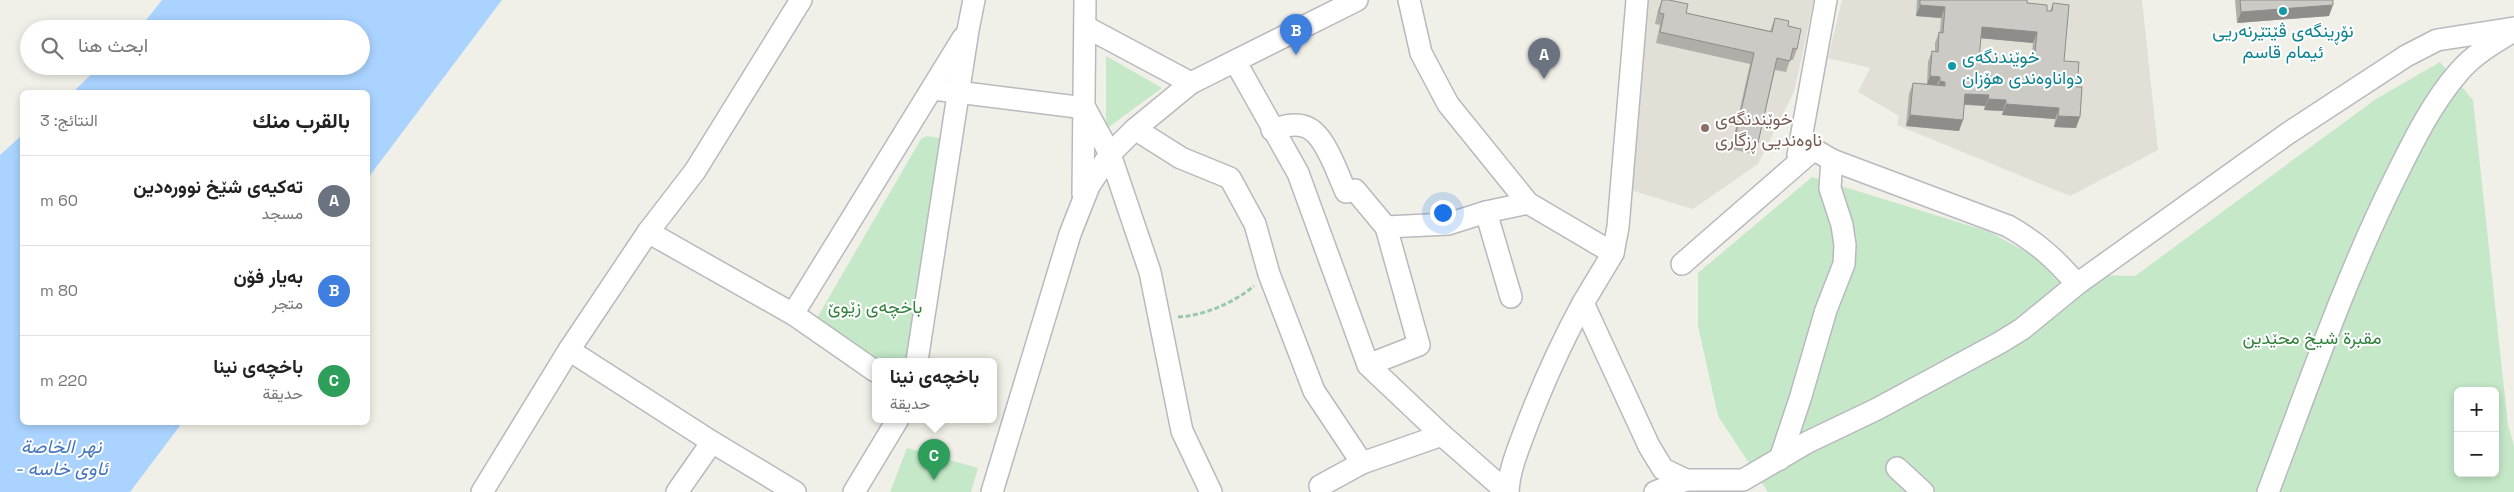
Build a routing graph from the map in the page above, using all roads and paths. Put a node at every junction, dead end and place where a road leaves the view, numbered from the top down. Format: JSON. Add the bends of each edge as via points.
{"nodes":[{"id":1,"x":801,"y":0,"type":"edge"},
{"id":2,"x":974,"y":0,"type":"edge"},
{"id":3,"x":1085,"y":0,"type":"edge"},
{"id":4,"x":1357,"y":0,"type":"edge"},
{"id":5,"x":1409,"y":0,"type":"edge"},
{"id":6,"x":1636,"y":0,"type":"edge"},
{"id":7,"x":1826,"y":0,"type":"edge"},
{"id":8,"x":1086,"y":27,"type":"junction"},
{"id":9,"x":2514,"y":29,"type":"edge"},
{"id":10,"x":968,"y":30,"type":"junction"},
{"id":11,"x":1235,"y":61,"type":"junction"},
{"id":12,"x":1191,"y":84,"type":"junction"},
{"id":13,"x":932,"y":89,"type":"junction"},
{"id":14,"x":958,"y":92,"type":"junction"},
{"id":15,"x":1085,"y":108,"type":"junction"},
{"id":16,"x":1135,"y":129,"type":"junction"},
{"id":17,"x":1272,"y":130,"type":"junction"},
{"id":18,"x":1807,"y":146,"type":"junction"},
{"id":19,"x":1110,"y":154,"type":"junction"},
{"id":20,"x":1832,"y":160,"type":"junction"},
{"id":21,"x":1082,"y":202,"type":"junction"},
{"id":22,"x":1528,"y":203,"type":"junction"},
{"id":23,"x":1486,"y":212,"type":"junction"},
{"id":24,"x":1386,"y":227,"type":"junction"},
{"id":25,"x":648,"y":232,"type":"junction"},
{"id":26,"x":1613,"y":253,"type":"junction"},
{"id":27,"x":1682,"y":264,"type":"dead end"},
{"id":28,"x":1269,"y":274,"type":"junction"},
{"id":29,"x":2077,"y":284,"type":"junction"},
{"id":30,"x":1511,"y":297,"type":"dead end"},
{"id":31,"x":1583,"y":303,"type":"junction"},
{"id":32,"x":793,"y":314,"type":"junction"},
{"id":33,"x":1160,"y":318,"type":"junction"},
{"id":34,"x":569,"y":350,"type":"junction"},
{"id":35,"x":918,"y":358,"type":"edge"},
{"id":36,"x":1368,"y":365,"type":"junction"},
{"id":37,"x":872,"y":369,"type":"edge"},
{"id":38,"x":896,"y":423,"type":"edge"},
{"id":39,"x":1442,"y":435,"type":"junction"},
{"id":40,"x":712,"y":442,"type":"junction"},
{"id":41,"x":1780,"y":459,"type":"junction"},
{"id":42,"x":1362,"y":463,"type":"junction"},
{"id":43,"x":1897,"y":468,"type":"dead end"},
{"id":44,"x":1686,"y":480,"type":"junction"},
{"id":45,"x":1320,"y":486,"type":"dead end"},
{"id":46,"x":1717,"y":486,"type":"edge"},
{"id":47,"x":482,"y":492,"type":"edge"},
{"id":48,"x":677,"y":492,"type":"edge"},
{"id":49,"x":795,"y":492,"type":"edge"},
{"id":50,"x":854,"y":492,"type":"edge"},
{"id":51,"x":992,"y":492,"type":"edge"},
{"id":52,"x":1211,"y":492,"type":"edge"},
{"id":53,"x":1507,"y":492,"type":"edge"},
{"id":54,"x":1655,"y":492,"type":"edge"},
{"id":55,"x":1923,"y":492,"type":"edge"},
{"id":56,"x":2268,"y":492,"type":"edge"}],
"edges":[{"from":1,"to":25,"type":"street","via":[[695,171]]},
{"from":2,"to":10,"type":"street"},
{"from":3,"to":8,"type":"street"},
{"from":4,"to":11,"type":"street"},
{"from":5,"to":22,"type":"street","via":[[1421,53],[1448,104]]},
{"from":6,"to":26,"type":"street","via":[[1618,227]]},
{"from":7,"to":18,"type":"street"},
{"from":8,"to":12,"type":"street"},
{"from":8,"to":15,"type":"street"},
{"from":9,"to":29,"type":"street","via":[[2448,38],[2416,50],[2287,134]]},
{"from":9,"to":56,"type":"street","via":[[2483,49],[2457,74],[2410,150],[2371,226]]},
{"from":10,"to":13,"type":"street"},
{"from":10,"to":14,"type":"street"},
{"from":11,"to":12,"type":"street"},
{"from":11,"to":17,"type":"street"},
{"from":12,"to":16,"type":"street"},
{"from":13,"to":14,"type":"street"},
{"from":13,"to":32,"type":"street"},
{"from":14,"to":15,"type":"street"},
{"from":14,"to":35,"type":"street"},
{"from":15,"to":19,"type":"street"},
{"from":15,"to":21,"type":"street"},
{"from":16,"to":19,"type":"street"},
{"from":16,"to":28,"type":"street","via":[[1181,158],[1230,178],[1255,224]]},
{"from":17,"to":24,"type":"street","via":[[1292,125],[1304,126],[1318,133],[1346,192],[1355,190]]},
{"from":17,"to":36,"type":"street","via":[[1298,173]]},
{"from":18,"to":20,"type":"street"},
{"from":18,"to":27,"type":"street","via":[[1796,166]]},
{"from":19,"to":21,"type":"street"},
{"from":19,"to":33,"type":"street","via":[[1150,272]]},
{"from":20,"to":29,"type":"street","via":[[2008,226],[2048,252]]},
{"from":20,"to":41,"type":"street","via":[[1830,188],[1842,225],[1844,264],[1826,310]]},
{"from":21,"to":51,"type":"street","via":[[1057,274]]},
{"from":22,"to":23,"type":"street"},
{"from":22,"to":26,"type":"street"},
{"from":23,"to":24,"type":"street","via":[[1448,224]]},
{"from":23,"to":30,"type":"street"},
{"from":24,"to":36,"type":"street","via":[[1418,345]]},
{"from":25,"to":32,"type":"street"},
{"from":25,"to":34,"type":"street"},
{"from":26,"to":31,"type":"street"},
{"from":28,"to":33,"type":"path","via":[[1226,304],[1194,315]]},
{"from":28,"to":42,"type":"street","via":[[1314,391]]},
{"from":29,"to":41,"type":"street","via":[[2001,342]]},
{"from":31,"to":44,"type":"street","via":[[1649,446],[1663,469]]},
{"from":31,"to":53,"type":"street","via":[[1560,344],[1535,403],[1511,469]]},
{"from":32,"to":37,"type":"street"},
{"from":33,"to":52,"type":"street","via":[[1182,431]]},
{"from":34,"to":40,"type":"street"},
{"from":34,"to":47,"type":"street"},
{"from":36,"to":39,"type":"street"},
{"from":38,"to":50,"type":"street"},
{"from":39,"to":42,"type":"street"},
{"from":39,"to":53,"type":"street"},
{"from":40,"to":48,"type":"street"},
{"from":40,"to":49,"type":"street"},
{"from":41,"to":46,"type":"street","via":[[1743,480]]},
{"from":42,"to":45,"type":"street"},
{"from":43,"to":55,"type":"street"},
{"from":44,"to":46,"type":"street"},
{"from":44,"to":54,"type":"street"}]}
